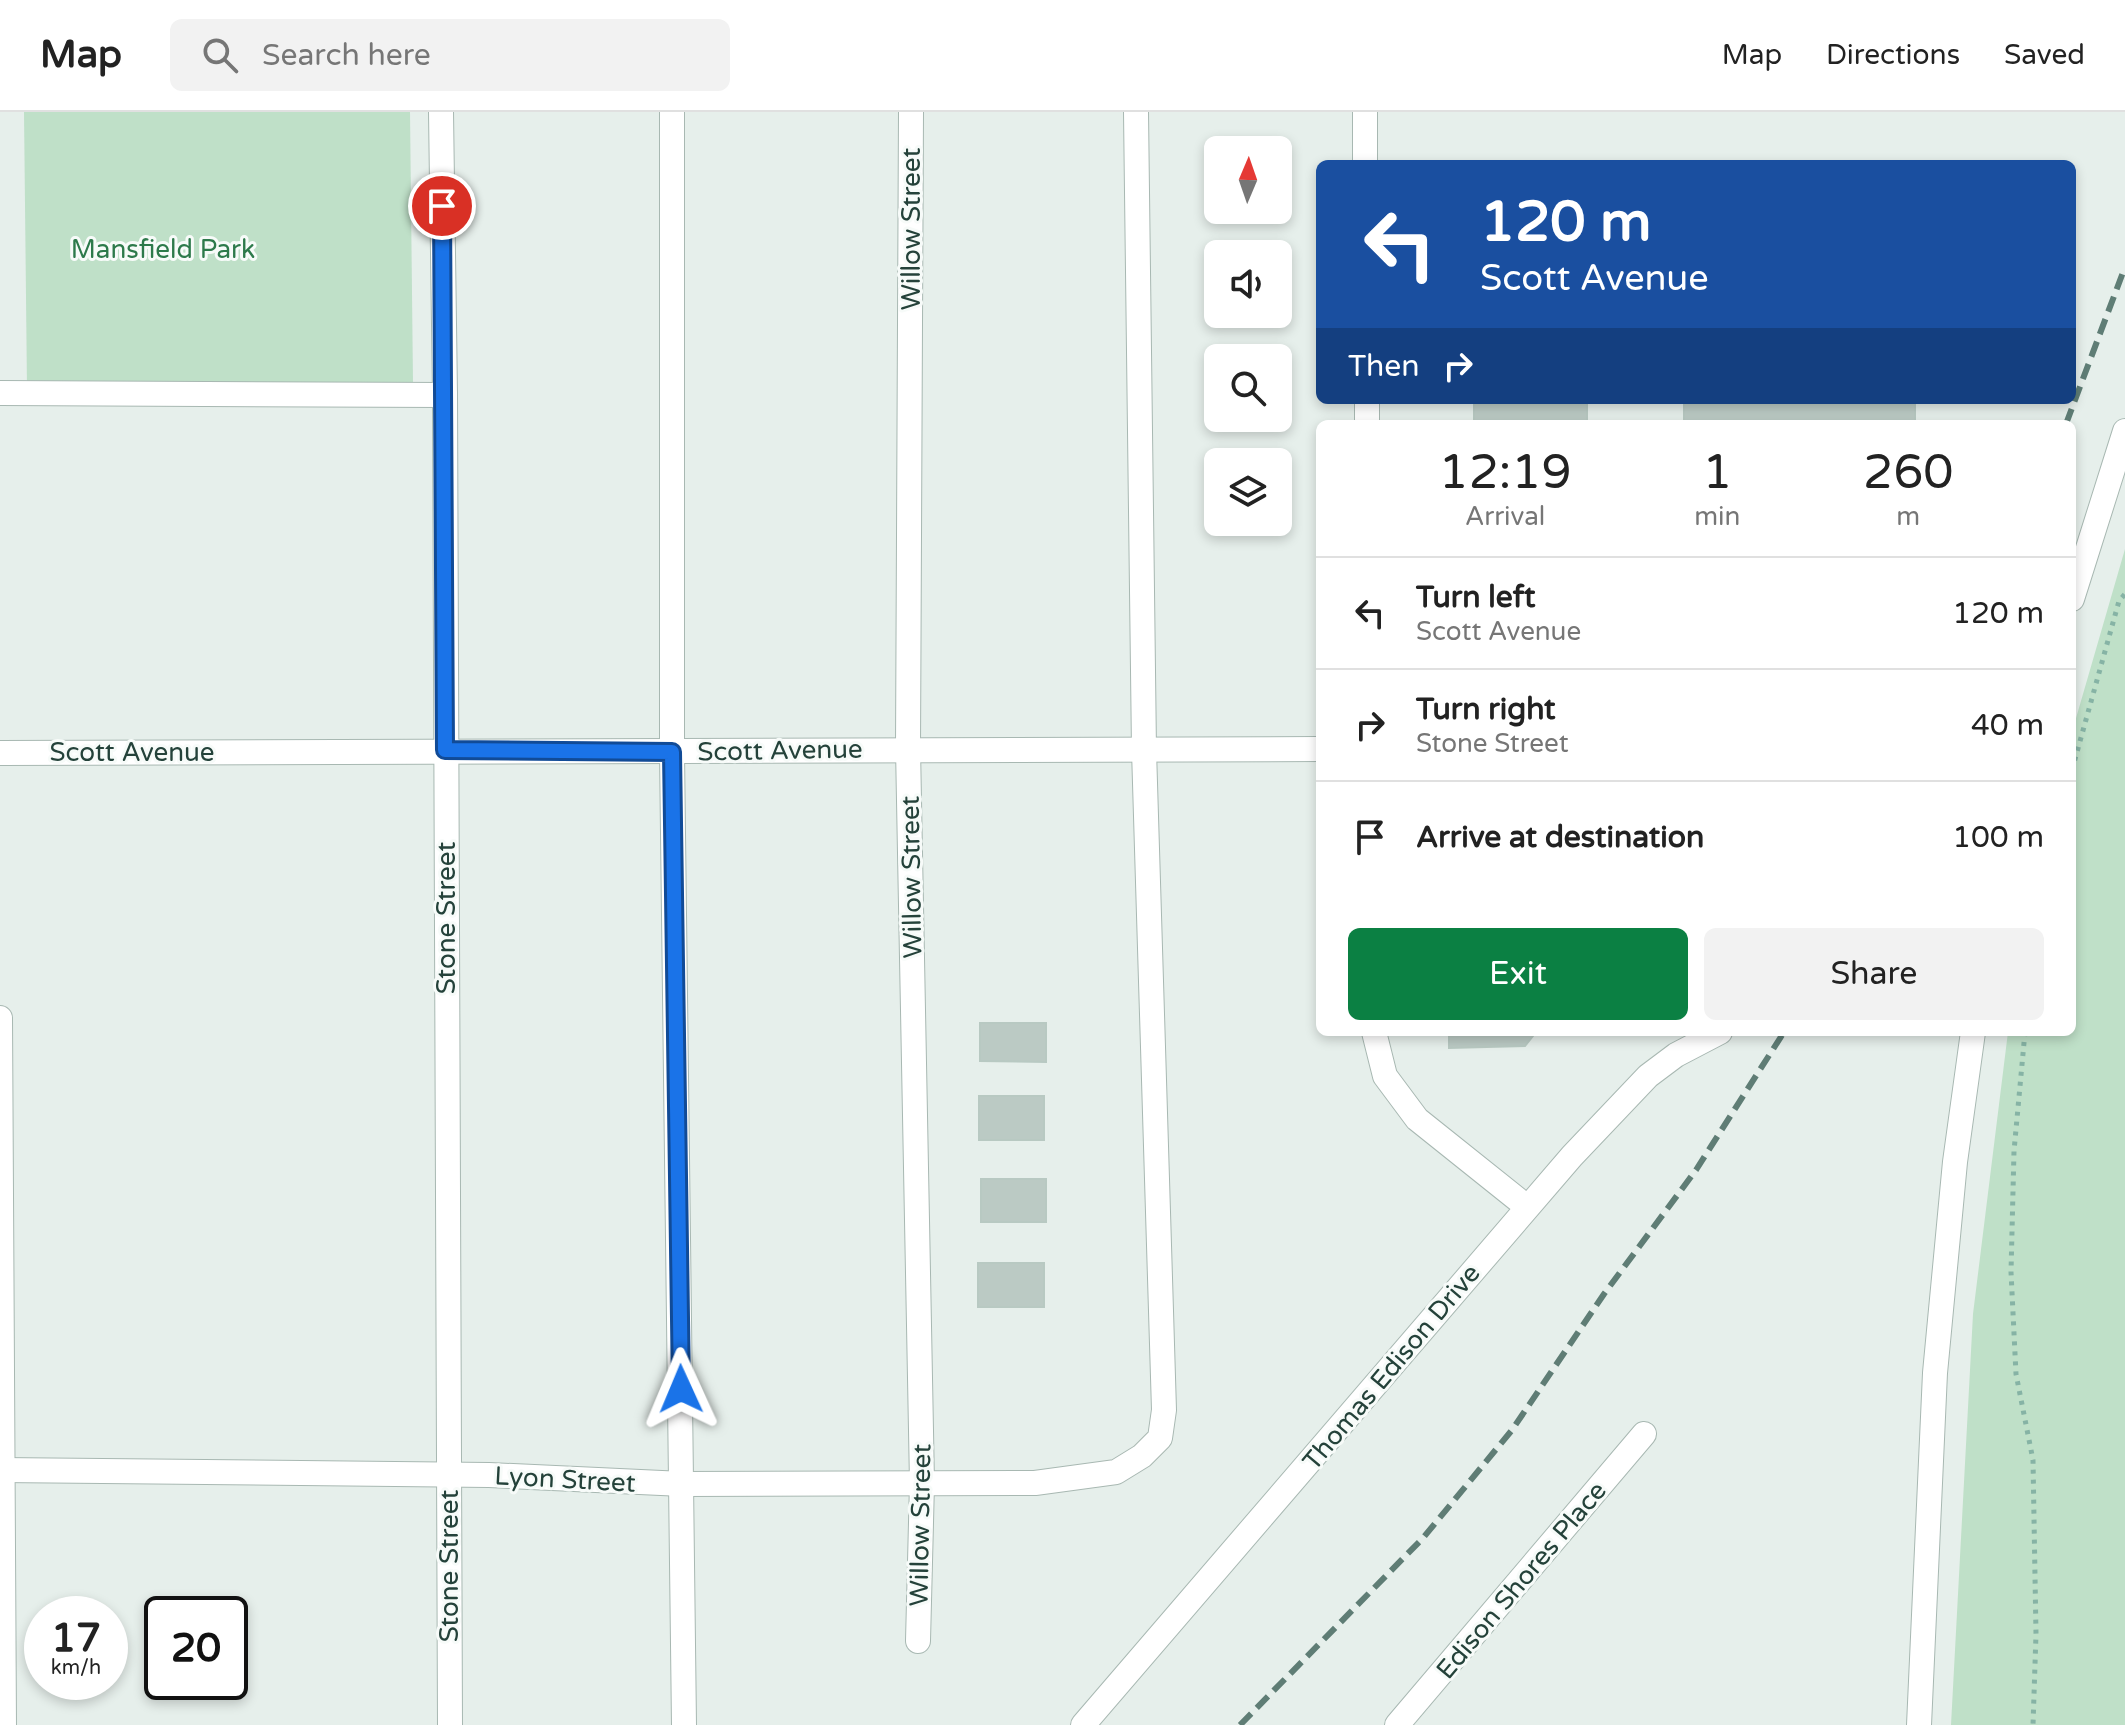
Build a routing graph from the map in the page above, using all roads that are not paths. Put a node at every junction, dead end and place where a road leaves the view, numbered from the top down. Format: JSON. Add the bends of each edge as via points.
{"nodes":[{"id":1,"x":441,"y":112,"type":"edge"},
{"id":2,"x":672,"y":112,"type":"edge"},
{"id":3,"x":911,"y":112,"type":"edge"},
{"id":4,"x":1136,"y":112,"type":"edge"},
{"id":5,"x":1365,"y":112,"type":"edge"},
{"id":6,"x":1365,"y":160,"type":"edge"},
{"id":7,"x":0,"y":393,"type":"edge"},
{"id":8,"x":445,"y":395,"type":"junction"},
{"id":9,"x":2125,"y":431,"type":"edge"},
{"id":10,"x":2076,"y":586,"type":"edge"},
{"id":11,"x":908,"y":748,"type":"junction"},
{"id":12,"x":1316,"y":749,"type":"edge"},
{"id":13,"x":445,"y":750,"type":"junction"},
{"id":14,"x":1144,"y":750,"type":"junction"},
{"id":15,"x":672,"y":752,"type":"junction"},
{"id":16,"x":0,"y":753,"type":"edge"},
{"id":17,"x":0,"y":1018,"type":"edge"},
{"id":18,"x":1375,"y":1036,"type":"edge"},
{"id":19,"x":1712,"y":1036,"type":"edge"},
{"id":20,"x":1972,"y":1036,"type":"edge"},
{"id":21,"x":1527,"y":1207,"type":"junction"},
{"id":22,"x":1644,"y":1434,"type":"dead end"},
{"id":23,"x":2,"y":1470,"type":"edge"},
{"id":24,"x":448,"y":1475,"type":"junction"},
{"id":25,"x":922,"y":1483,"type":"junction"},
{"id":26,"x":683,"y":1484,"type":"junction"},
{"id":27,"x":918,"y":1641,"type":"dead end"},
{"id":28,"x":4,"y":1725,"type":"edge"},
{"id":29,"x":450,"y":1725,"type":"edge"},
{"id":30,"x":684,"y":1725,"type":"edge"},
{"id":31,"x":1083,"y":1725,"type":"edge"},
{"id":32,"x":1397,"y":1725,"type":"edge"},
{"id":33,"x":1919,"y":1725,"type":"edge"}],
"edges":[{"from":1,"to":8,"type":"street","name":"Stone Street"},
{"from":2,"to":15,"type":"street"},
{"from":3,"to":11,"type":"street","name":"Willow Street"},
{"from":4,"to":14,"type":"street"},
{"from":5,"to":6,"type":"street"},
{"from":7,"to":8,"type":"street"},
{"from":8,"to":13,"type":"street","name":"Stone Street"},
{"from":9,"to":10,"type":"street"},
{"from":11,"to":14,"type":"street","name":"Scott Avenue"},
{"from":11,"to":15,"type":"street","name":"Scott Avenue"},
{"from":11,"to":25,"type":"street","name":"Willow Street"},
{"from":12,"to":14,"type":"street","name":"Scott Avenue"},
{"from":13,"to":15,"type":"street","name":"Scott Avenue"},
{"from":13,"to":16,"type":"street","name":"Scott Avenue"},
{"from":13,"to":24,"type":"street","name":"Stone Street"},
{"from":14,"to":25,"type":"street","name":"Lyon Street","via":[[1164,1410],[1160,1438],[1116,1472],[1035,1483]]},
{"from":15,"to":26,"type":"street"},
{"from":17,"to":23,"type":"street"},
{"from":18,"to":21,"type":"street","via":[[1385,1076],[1417,1119]]},
{"from":19,"to":21,"type":"street","name":"Thomas Edison Drive","via":[[1648,1076]]},
{"from":20,"to":33,"type":"street","via":[[1935,1373]]},
{"from":21,"to":31,"type":"street","name":"Thomas Edison Drive"},
{"from":22,"to":32,"type":"street","name":"Edison Shores Place"},
{"from":23,"to":24,"type":"street","name":"Lyon Street"},
{"from":23,"to":28,"type":"street"},
{"from":24,"to":26,"type":"street","name":"Lyon Street"},
{"from":24,"to":29,"type":"street","name":"Stone Street"},
{"from":25,"to":26,"type":"street","name":"Lyon Street"},
{"from":25,"to":27,"type":"street","name":"Willow Street"},
{"from":26,"to":30,"type":"street"}]}
